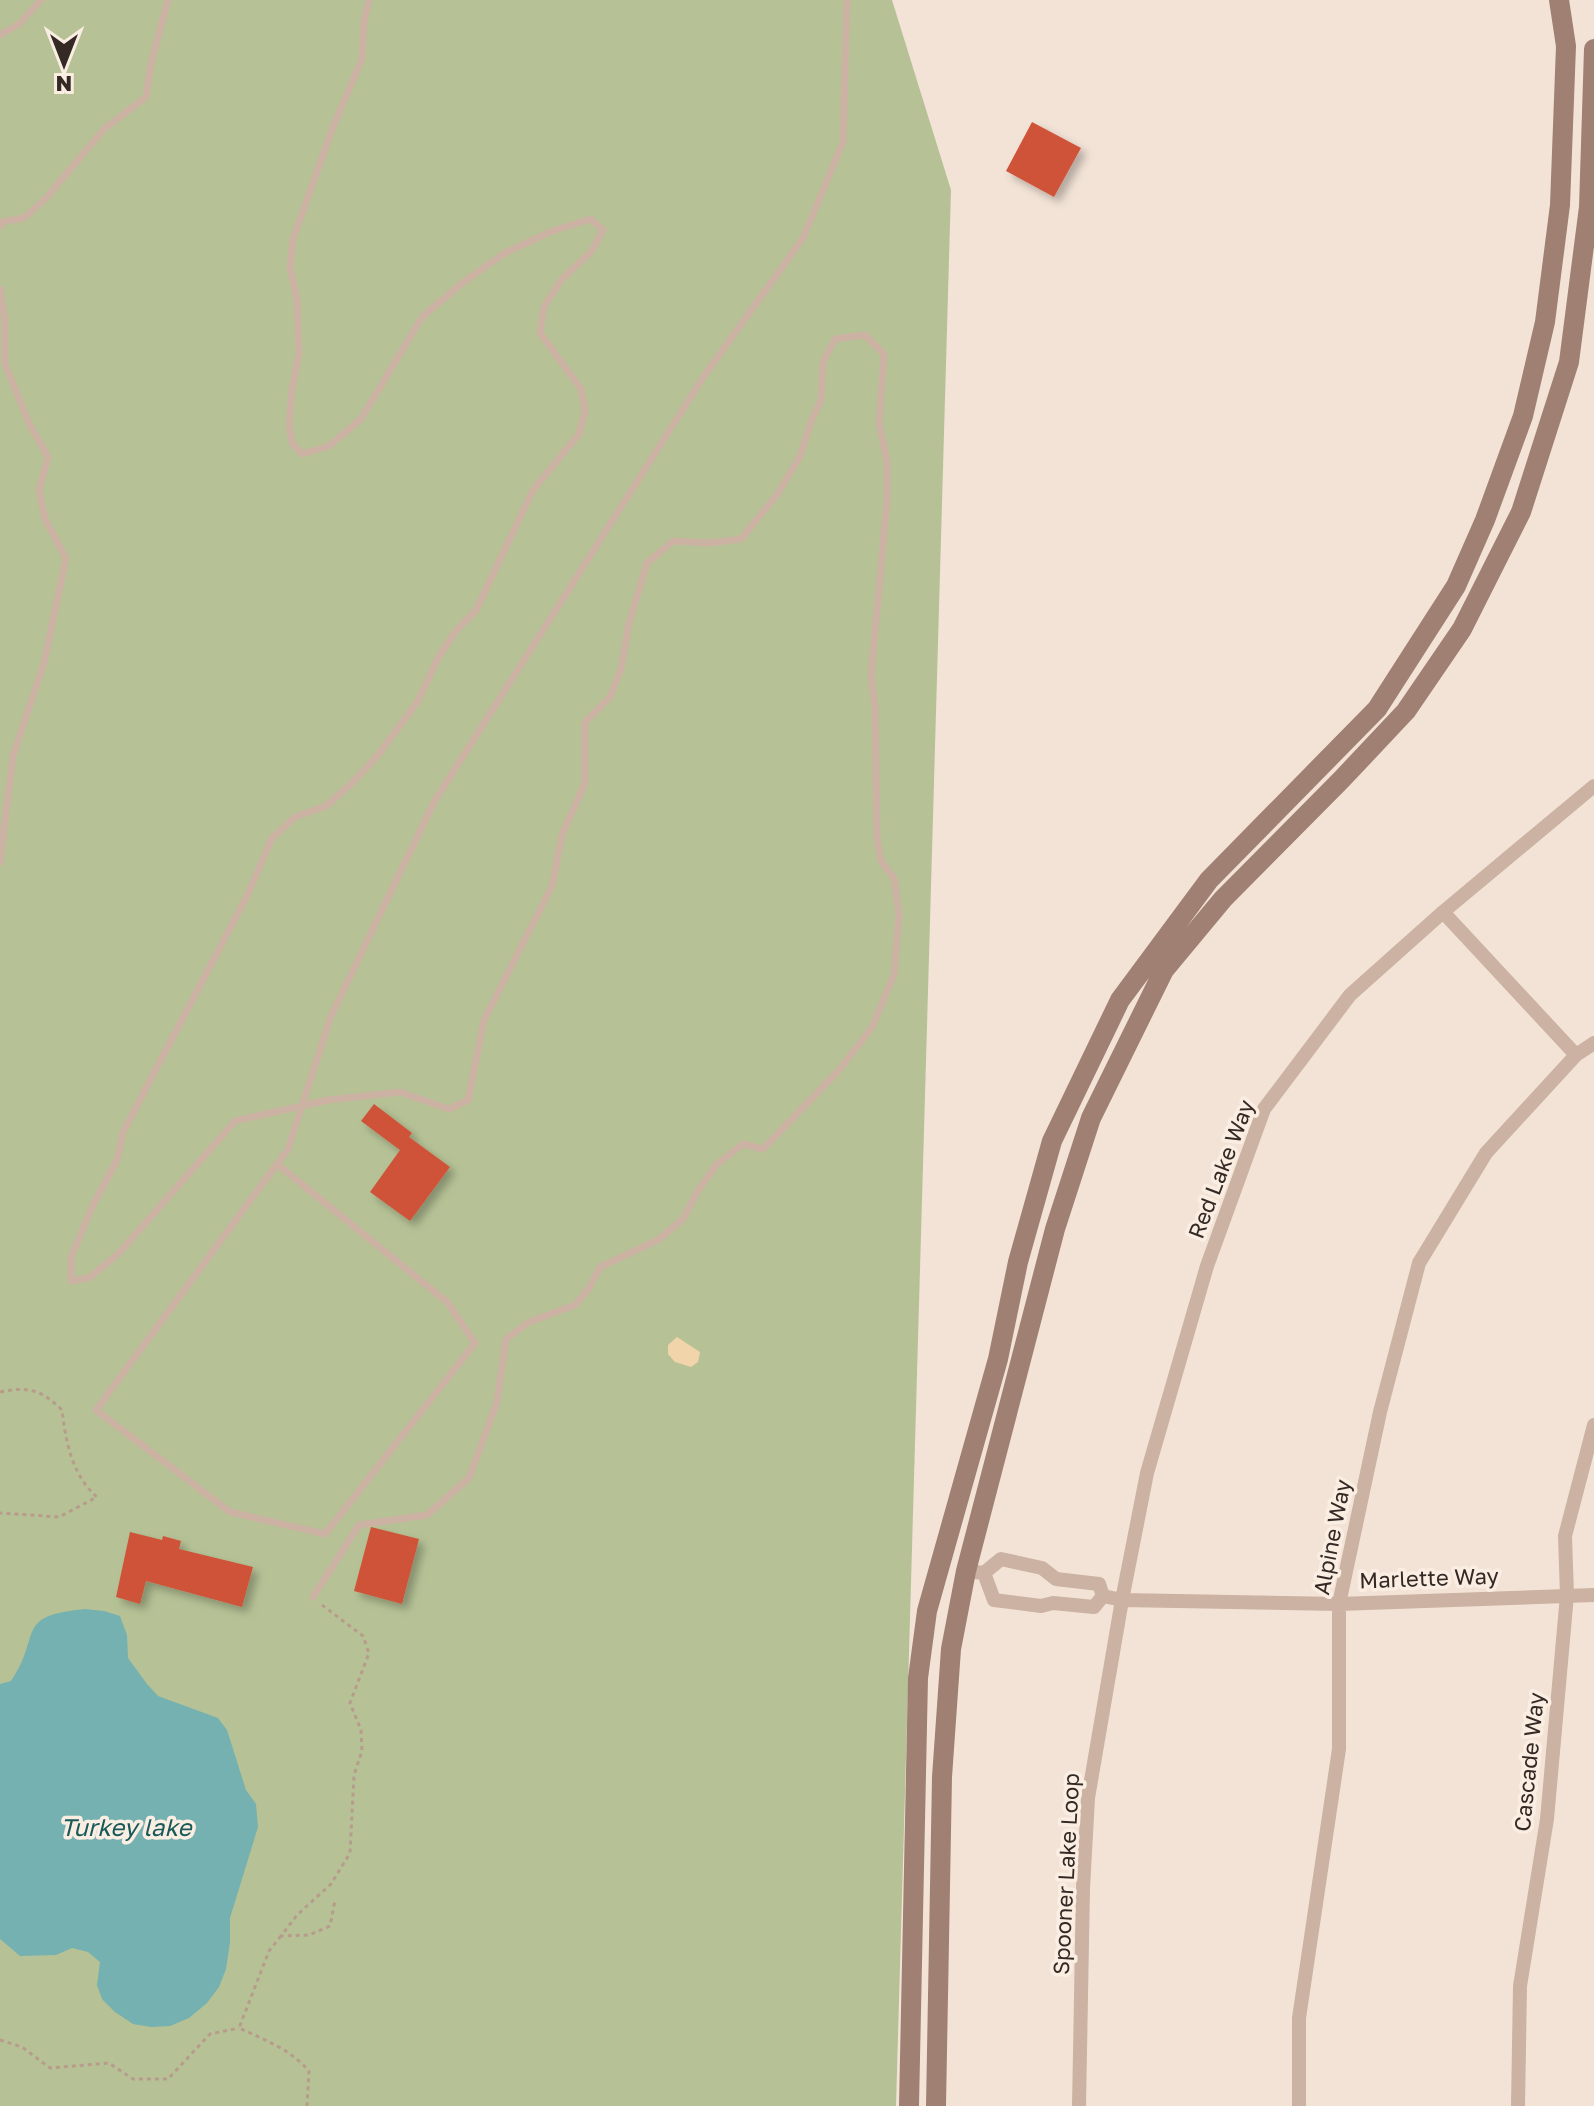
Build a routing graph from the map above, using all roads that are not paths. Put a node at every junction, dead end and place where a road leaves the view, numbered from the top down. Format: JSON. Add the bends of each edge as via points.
{"nodes":[{"id":1,"x":41,"y":0,"type":"edge"},
{"id":2,"x":168,"y":0,"type":"edge"},
{"id":3,"x":369,"y":0,"type":"edge"},
{"id":4,"x":847,"y":0,"type":"edge"},
{"id":5,"x":1559,"y":0,"type":"edge"},
{"id":6,"x":0,"y":35,"type":"edge"},
{"id":7,"x":1594,"y":49,"type":"edge"},
{"id":8,"x":1560,"y":205,"type":"junction"},
{"id":9,"x":1591,"y":207,"type":"edge"},
{"id":10,"x":0,"y":226,"type":"edge"},
{"id":11,"x":0,"y":289,"type":"edge"},
{"id":12,"x":1594,"y":786,"type":"edge"},
{"id":13,"x":0,"y":862,"type":"edge"},
{"id":14,"x":1443,"y":912,"type":"junction"},
{"id":15,"x":1594,"y":1043,"type":"edge"},
{"id":16,"x":1576,"y":1055,"type":"junction"},
{"id":17,"x":301,"y":1106,"type":"junction"},
{"id":18,"x":277,"y":1164,"type":"junction"},
{"id":19,"x":1594,"y":1425,"type":"edge"},
{"id":20,"x":940,"y":1565,"type":"junction"},
{"id":21,"x":975,"y":1572,"type":"junction"},
{"id":22,"x":1056,"y":1579,"type":"junction"},
{"id":23,"x":1567,"y":1595,"type":"junction"},
{"id":24,"x":1594,"y":1595,"type":"edge"},
{"id":25,"x":1103,"y":1596,"type":"junction"},
{"id":26,"x":313,"y":1597,"type":"road end"},
{"id":27,"x":1122,"y":1600,"type":"junction"},
{"id":28,"x":1053,"y":1603,"type":"junction"},
{"id":29,"x":1339,"y":1604,"type":"junction"},
{"id":30,"x":909,"y":2106,"type":"edge"},
{"id":31,"x":936,"y":2106,"type":"edge"},
{"id":32,"x":1079,"y":2106,"type":"edge"},
{"id":33,"x":1299,"y":2106,"type":"edge"},
{"id":34,"x":1518,"y":2106,"type":"edge"}],
"edges":[{"from":1,"to":6,"type":"lane"},
{"from":2,"to":10,"type":"lane","via":[[146,97],[104,129],[24,218]]},
{"from":3,"to":17,"type":"lane","via":[[362,59],[293,239],[290,267],[299,354],[289,423],[292,443],[302,454],[329,446],[361,419],[422,317],[461,284],[505,253],[591,219],[603,230],[544,307],[540,333],[581,389],[585,411],[579,434],[533,490],[476,610],[438,658],[418,701],[351,784],[326,806],[295,817],[272,838],[123,1132],[117,1160],[71,1257],[71,1281],[89,1278],[119,1253],[235,1121]]},
{"from":4,"to":17,"type":"lane","via":[[843,142],[803,238],[704,376],[434,802],[331,1016]]},
{"from":5,"to":8,"type":"main road","via":[[1566,46]]},
{"from":7,"to":9,"type":"main road"},
{"from":8,"to":9,"type":"main road"},
{"from":8,"to":20,"type":"main road","via":[[1545,322],[1523,416],[1456,586],[1377,709],[1209,880],[1120,1000],[1052,1141]]},
{"from":9,"to":21,"type":"main road","via":[[1569,362],[1521,512],[1462,629],[1406,711],[1223,899],[1164,970],[1091,1118],[1055,1229]]},
{"from":11,"to":13,"type":"lane","via":[[5,364],[48,457],[39,490],[45,519],[66,558],[44,663],[13,756]]},
{"from":12,"to":14,"type":"street","name":"Red Lake Way"},
{"from":14,"to":16,"type":"street"},
{"from":14,"to":27,"type":"street","name":"Red Lake Way","via":[[1350,995],[1264,1109],[1207,1266],[1147,1473]]},
{"from":15,"to":16,"type":"street","name":"Alpine Way"},
{"from":16,"to":29,"type":"street","name":"Alpine Way","via":[[1486,1153],[1419,1263]]},
{"from":17,"to":18,"type":"lane","via":[[288,1149]]},
{"from":17,"to":26,"type":"lane","via":[[400,1092],[449,1109],[468,1100],[484,1020],[552,886],[562,835],[585,783],[585,722],[610,697],[621,669],[647,563],[673,541],[741,539],[800,456],[821,400],[823,362],[835,339],[865,335],[884,354],[879,423],[887,461],[887,501],[871,675],[877,838],[881,861],[894,878],[899,914],[894,975],[872,1027],[840,1069],[763,1149],[743,1144],[716,1165],[683,1219],[658,1240],[600,1267],[575,1305],[529,1322],[506,1339],[497,1402],[469,1478],[427,1515],[359,1525]]},
{"from":18,"to":18,"type":"lane","via":[[96,1410],[230,1512],[325,1534],[475,1343],[447,1302]]},
{"from":19,"to":23,"type":"street","name":"Cascade Way","via":[[1565,1536]]},
{"from":20,"to":21,"type":"main road"},
{"from":20,"to":30,"type":"main road","via":[[918,1678]]},
{"from":21,"to":22,"type":"street","via":[[1001,1559],[1042,1568]]},
{"from":21,"to":28,"type":"street","via":[[994,1600]]},
{"from":21,"to":31,"type":"main road","via":[[951,1649],[942,1777]]},
{"from":22,"to":25,"type":"street","via":[[1099,1584]]},
{"from":22,"to":28,"type":"street"},
{"from":23,"to":24,"type":"street","name":"Marlette Way"},
{"from":23,"to":29,"type":"street","name":"Marlette Way"},
{"from":23,"to":34,"type":"street","name":"Cascade Way","via":[[1547,1819],[1520,1986]]},
{"from":25,"to":27,"type":"street","name":"Marlette Way"},
{"from":25,"to":28,"type":"street","via":[[1094,1607]]},
{"from":27,"to":29,"type":"street","name":"Marlette Way"},
{"from":27,"to":32,"type":"street","name":"Spooner Lake Loop","via":[[1088,1798]]},
{"from":29,"to":33,"type":"street","name":"Alpine Way","via":[[1339,1749],[1299,2018]]}]}
